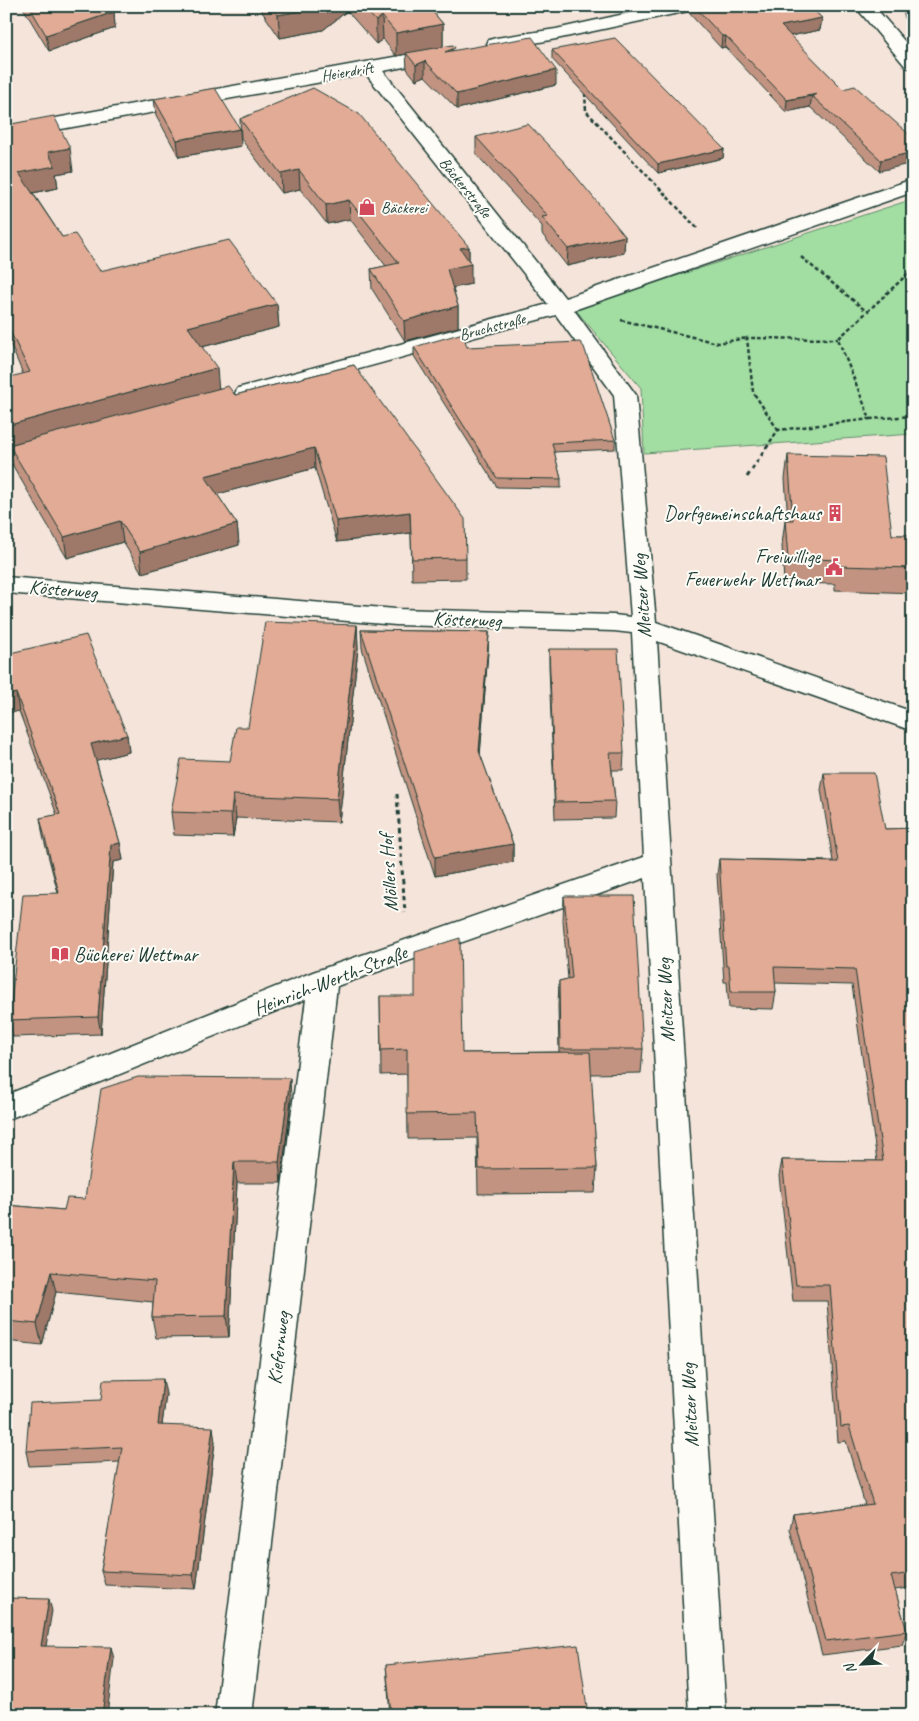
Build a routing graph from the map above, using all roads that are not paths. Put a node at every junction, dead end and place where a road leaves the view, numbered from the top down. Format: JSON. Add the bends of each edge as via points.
{"nodes":[{"id":1,"x":688,"y":6,"type":"edge"},
{"id":2,"x":864,"y":6,"type":"edge"},
{"id":3,"x":913,"y":63,"type":"edge"},
{"id":4,"x":370,"y":66,"type":"junction"},
{"id":5,"x":6,"y":133,"type":"edge"},
{"id":6,"x":913,"y":185,"type":"edge"},
{"id":7,"x":561,"y":307,"type":"junction"},
{"id":8,"x":226,"y":399,"type":"edge"},
{"id":9,"x":64,"y":443,"type":"edge"},
{"id":10,"x":6,"y":459,"type":"edge"},
{"id":11,"x":6,"y":585,"type":"edge"},
{"id":12,"x":644,"y":627,"type":"junction"},
{"id":13,"x":913,"y":722,"type":"edge"},
{"id":14,"x":657,"y":863,"type":"junction"},
{"id":15,"x":323,"y":980,"type":"junction"},
{"id":16,"x":6,"y":1108,"type":"edge"},
{"id":17,"x":233,"y":1715,"type":"edge"},
{"id":18,"x":708,"y":1715,"type":"edge"}],
"edges":[{"from":1,"to":4,"type":"street","name":"Heierdrift","via":[[556,34]]},
{"from":2,"to":3,"type":"street"},
{"from":4,"to":5,"type":"street","name":"Heierdrift"},
{"from":4,"to":7,"type":"street","name":"Bäckerstraße"},
{"from":6,"to":7,"type":"street","name":"Bruchstraße"},
{"from":7,"to":8,"type":"street","name":"Bruchstraße"},
{"from":7,"to":12,"type":"street","name":"Meitzer Weg","via":[[625,395]]},
{"from":9,"to":10,"type":"street"},
{"from":11,"to":12,"type":"street","name":"Kösterweg","via":[[396,617],[614,623]]},
{"from":12,"to":13,"type":"street","name":"Kösterweg"},
{"from":12,"to":14,"type":"street","name":"Meitzer Weg"},
{"from":14,"to":15,"type":"street","name":"Heinrich-Werth-Straße"},
{"from":14,"to":18,"type":"street","name":"Meitzer Weg"},
{"from":15,"to":16,"type":"street","name":"Heinrich-Werth-Straße"},
{"from":15,"to":17,"type":"street","name":"Kiefernweg"}]}
